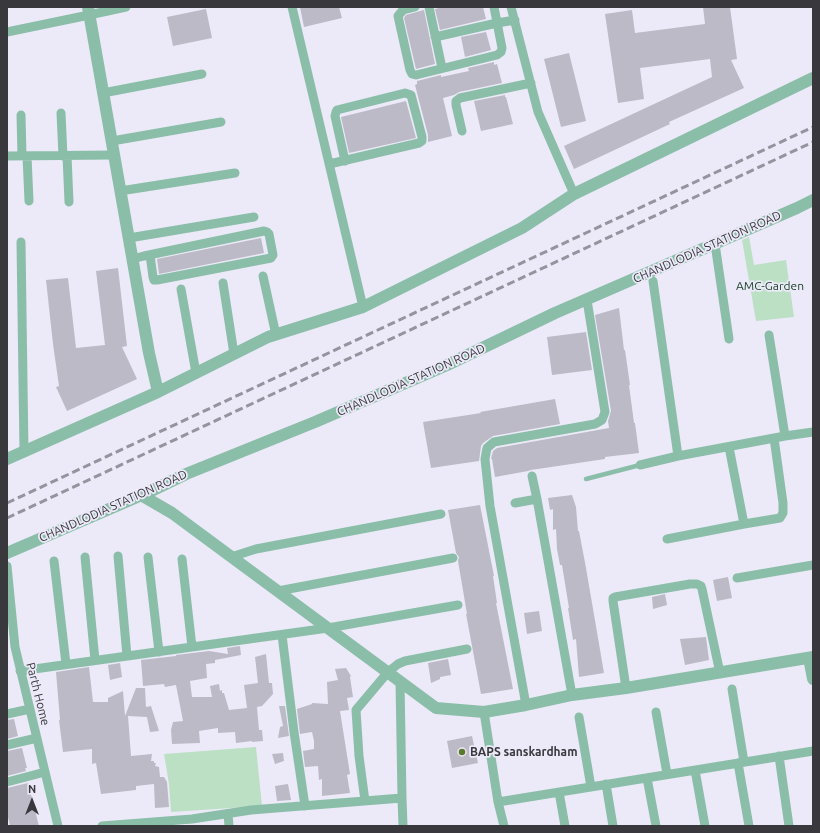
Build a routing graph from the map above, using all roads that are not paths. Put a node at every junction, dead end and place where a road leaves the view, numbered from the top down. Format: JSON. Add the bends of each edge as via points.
{"nodes":[{"id":1,"x":126,"y":7,"type":"edge"},
{"id":2,"x":292,"y":7,"type":"edge"},
{"id":3,"x":415,"y":7,"type":"edge"},
{"id":4,"x":429,"y":7,"type":"edge"},
{"id":5,"x":494,"y":7,"type":"edge"},
{"id":6,"x":511,"y":7,"type":"edge"},
{"id":7,"x":88,"y":11,"type":"edge"},
{"id":8,"x":514,"y":20,"type":"junction"},
{"id":9,"x":497,"y":23,"type":"junction"},
{"id":10,"x":7,"y":32,"type":"edge"},
{"id":11,"x":435,"y":37,"type":"junction"},
{"id":12,"x":442,"y":68,"type":"junction"},
{"id":13,"x":202,"y":74,"type":"dead end"},
{"id":14,"x":813,"y":78,"type":"edge"},
{"id":15,"x":531,"y":83,"type":"junction"},
{"id":16,"x":103,"y":93,"type":"junction"},
{"id":17,"x":61,"y":113,"type":"dead end"},
{"id":18,"x":21,"y":115,"type":"dead end"},
{"id":19,"x":221,"y":122,"type":"dead end"},
{"id":20,"x":462,"y":130,"type":"dead end"},
{"id":21,"x":112,"y":141,"type":"junction"},
{"id":22,"x":114,"y":155,"type":"junction"},
{"id":23,"x":7,"y":156,"type":"edge"},
{"id":24,"x":25,"y":156,"type":"junction"},
{"id":25,"x":65,"y":156,"type":"junction"},
{"id":26,"x":345,"y":161,"type":"junction"},
{"id":27,"x":329,"y":164,"type":"junction"},
{"id":28,"x":235,"y":173,"type":"dead end"},
{"id":29,"x":120,"y":191,"type":"junction"},
{"id":30,"x":574,"y":194,"type":"junction"},
{"id":31,"x":813,"y":200,"type":"edge"},
{"id":32,"x":29,"y":201,"type":"dead end"},
{"id":33,"x":69,"y":202,"type":"dead end"},
{"id":34,"x":254,"y":217,"type":"dead end"},
{"id":35,"x":129,"y":238,"type":"junction"},
{"id":36,"x":21,"y":242,"type":"dead end"},
{"id":37,"x":715,"y":244,"type":"junction"},
{"id":38,"x":150,"y":255,"type":"junction"},
{"id":39,"x":132,"y":259,"type":"junction"},
{"id":40,"x":263,"y":276,"type":"dead end"},
{"id":41,"x":223,"y":282,"type":"dead end"},
{"id":42,"x":653,"y":282,"type":"dead end"},
{"id":43,"x":181,"y":289,"type":"dead end"},
{"id":44,"x":587,"y":300,"type":"junction"},
{"id":45,"x":363,"y":307,"type":"junction"},
{"id":46,"x":276,"y":335,"type":"junction"},
{"id":47,"x":769,"y":336,"type":"dead end"},
{"id":48,"x":729,"y":339,"type":"dead end"},
{"id":49,"x":234,"y":354,"type":"junction"},
{"id":50,"x":196,"y":373,"type":"junction"},
{"id":51,"x":158,"y":392,"type":"junction"},
{"id":52,"x":813,"y":432,"type":"edge"},
{"id":53,"x":785,"y":436,"type":"junction"},
{"id":54,"x":774,"y":438,"type":"junction"},
{"id":55,"x":729,"y":446,"type":"junction"},
{"id":56,"x":24,"y":451,"type":"junction"},
{"id":57,"x":678,"y":456,"type":"junction"},
{"id":58,"x":7,"y":459,"type":"edge"},
{"id":59,"x":640,"y":465,"type":"joint"},
{"id":60,"x":532,"y":476,"type":"dead end"},
{"id":61,"x":586,"y":479,"type":"dead end"},
{"id":62,"x":141,"y":495,"type":"junction"},
{"id":63,"x":536,"y":499,"type":"junction"},
{"id":64,"x":515,"y":503,"type":"dead end"},
{"id":65,"x":441,"y":514,"type":"dead end"},
{"id":66,"x":744,"y":524,"type":"junction"},
{"id":67,"x":667,"y":539,"type":"dead end"},
{"id":68,"x":7,"y":553,"type":"edge"},
{"id":69,"x":118,"y":556,"type":"dead end"},
{"id":70,"x":231,"y":556,"type":"junction"},
{"id":71,"x":85,"y":557,"type":"dead end"},
{"id":72,"x":148,"y":557,"type":"dead end"},
{"id":73,"x":182,"y":558,"type":"dead end"},
{"id":74,"x":453,"y":558,"type":"dead end"},
{"id":75,"x":54,"y":561,"type":"dead end"},
{"id":76,"x":813,"y":565,"type":"edge"},
{"id":77,"x":7,"y":566,"type":"edge"},
{"id":78,"x":737,"y":578,"type":"dead end"},
{"id":79,"x":278,"y":591,"type":"junction"},
{"id":80,"x":458,"y":605,"type":"dead end"},
{"id":81,"x":328,"y":628,"type":"junction"},
{"id":82,"x":282,"y":634,"type":"junction"},
{"id":83,"x":192,"y":647,"type":"junction"},
{"id":84,"x":467,"y":649,"type":"dead end"},
{"id":85,"x":159,"y":652,"type":"junction"},
{"id":86,"x":128,"y":656,"type":"junction"},
{"id":87,"x":811,"y":658,"type":"edge"},
{"id":88,"x":95,"y":660,"type":"junction"},
{"id":89,"x":66,"y":664,"type":"junction"},
{"id":90,"x":20,"y":671,"type":"junction"},
{"id":91,"x":388,"y":672,"type":"junction"},
{"id":92,"x":720,"y":673,"type":"junction"},
{"id":93,"x":813,"y":679,"type":"edge"},
{"id":94,"x":400,"y":681,"type":"junction"},
{"id":95,"x":626,"y":688,"type":"junction"},
{"id":96,"x":732,"y":689,"type":"dead end"},
{"id":97,"x":572,"y":695,"type":"junction"},
{"id":98,"x":526,"y":705,"type":"junction"},
{"id":99,"x":30,"y":709,"type":"junction"},
{"id":100,"x":484,"y":712,"type":"junction"},
{"id":101,"x":656,"y":712,"type":"dead end"},
{"id":102,"x":7,"y":714,"type":"edge"},
{"id":103,"x":579,"y":717,"type":"dead end"},
{"id":104,"x":37,"y":738,"type":"junction"},
{"id":105,"x":7,"y":745,"type":"edge"},
{"id":106,"x":813,"y":751,"type":"edge"},
{"id":107,"x":779,"y":756,"type":"junction"},
{"id":108,"x":741,"y":762,"type":"junction"},
{"id":109,"x":695,"y":770,"type":"junction"},
{"id":110,"x":45,"y":772,"type":"junction"},
{"id":111,"x":667,"y":774,"type":"junction"},
{"id":112,"x":647,"y":778,"type":"junction"},
{"id":113,"x":7,"y":782,"type":"edge"},
{"id":114,"x":606,"y":784,"type":"junction"},
{"id":115,"x":591,"y":787,"type":"junction"},
{"id":116,"x":559,"y":792,"type":"junction"},
{"id":117,"x":402,"y":798,"type":"junction"},
{"id":118,"x":365,"y":801,"type":"junction"},
{"id":119,"x":498,"y":802,"type":"junction"},
{"id":120,"x":305,"y":806,"type":"junction"},
{"id":121,"x":228,"y":814,"type":"junction"},
{"id":122,"x":58,"y":826,"type":"edge"},
{"id":123,"x":102,"y":826,"type":"edge"},
{"id":124,"x":229,"y":826,"type":"edge"},
{"id":125,"x":403,"y":826,"type":"edge"},
{"id":126,"x":504,"y":826,"type":"edge"},
{"id":127,"x":565,"y":826,"type":"edge"},
{"id":128,"x":613,"y":826,"type":"edge"},
{"id":129,"x":656,"y":826,"type":"edge"},
{"id":130,"x":705,"y":826,"type":"edge"},
{"id":131,"x":749,"y":826,"type":"edge"},
{"id":132,"x":789,"y":826,"type":"edge"}],
"edges":[{"from":1,"to":7,"type":"street"},
{"from":2,"to":27,"type":"street"},
{"from":3,"to":12,"type":"street","via":[[403,10],[398,16],[410,70],[416,75]]},
{"from":4,"to":11,"type":"street"},
{"from":5,"to":9,"type":"street"},
{"from":6,"to":8,"type":"street"},
{"from":7,"to":10,"type":"street"},
{"from":7,"to":16,"type":"street"},
{"from":8,"to":9,"type":"street"},
{"from":8,"to":15,"type":"street"},
{"from":9,"to":11,"type":"street"},
{"from":9,"to":12,"type":"street","via":[[501,52]]},
{"from":11,"to":12,"type":"street"},
{"from":13,"to":16,"type":"street"},
{"from":14,"to":30,"type":"street"},
{"from":15,"to":20,"type":"street","via":[[460,98],[456,105]]},
{"from":15,"to":30,"type":"street","via":[[538,112]]},
{"from":16,"to":21,"type":"street"},
{"from":17,"to":25,"type":"street"},
{"from":18,"to":24,"type":"street"},
{"from":19,"to":21,"type":"street"},
{"from":21,"to":22,"type":"street"},
{"from":22,"to":25,"type":"street"},
{"from":22,"to":29,"type":"street"},
{"from":23,"to":24,"type":"street"},
{"from":24,"to":25,"type":"street"},
{"from":24,"to":32,"type":"street"},
{"from":25,"to":33,"type":"street"},
{"from":26,"to":26,"type":"street","via":[[422,141],[411,95],[406,93],[338,110],[335,116]]},
{"from":26,"to":27,"type":"street"},
{"from":27,"to":45,"type":"street"},
{"from":28,"to":29,"type":"street"},
{"from":29,"to":35,"type":"street"},
{"from":30,"to":45,"type":"street","via":[[522,228]]},
{"from":31,"to":37,"type":"street","name":"CHANDLODIA STATION ROAD"},
{"from":34,"to":35,"type":"street"},
{"from":35,"to":39,"type":"street"},
{"from":36,"to":56,"type":"street"},
{"from":37,"to":44,"type":"street","name":"CHANDLODIA STATION ROAD"},
{"from":37,"to":48,"type":"street"},
{"from":38,"to":38,"type":"street","via":[[264,231],[269,234],[273,255],[271,258],[157,280],[153,277]]},
{"from":38,"to":39,"type":"street"},
{"from":39,"to":51,"type":"street"},
{"from":40,"to":46,"type":"street"},
{"from":41,"to":49,"type":"street"},
{"from":42,"to":57,"type":"street"},
{"from":43,"to":50,"type":"street"},
{"from":44,"to":62,"type":"street","name":"CHANDLODIA STATION ROAD","via":[[447,365]]},
{"from":44,"to":98,"type":"street","via":[[605,412],[602,420],[595,424],[494,442],[487,448],[485,459],[490,506]]},
{"from":45,"to":46,"type":"street"},
{"from":46,"to":49,"type":"street"},
{"from":47,"to":53,"type":"street"},
{"from":49,"to":50,"type":"street"},
{"from":50,"to":51,"type":"street"},
{"from":51,"to":56,"type":"street"},
{"from":52,"to":53,"type":"street"},
{"from":53,"to":54,"type":"street"},
{"from":54,"to":55,"type":"street"},
{"from":54,"to":66,"type":"street","via":[[783,513],[780,518]]},
{"from":55,"to":57,"type":"street"},
{"from":55,"to":66,"type":"street"},
{"from":56,"to":58,"type":"street"},
{"from":57,"to":59,"type":"street"},
{"from":59,"to":61,"type":"lane"},
{"from":60,"to":63,"type":"street"},
{"from":62,"to":68,"type":"street","name":"CHANDLODIA STATION ROAD"},
{"from":62,"to":70,"type":"street","via":[[172,513]]},
{"from":63,"to":64,"type":"street"},
{"from":63,"to":97,"type":"street"},
{"from":65,"to":70,"type":"street"},
{"from":66,"to":67,"type":"street"},
{"from":69,"to":86,"type":"street"},
{"from":70,"to":79,"type":"street"},
{"from":71,"to":88,"type":"street"},
{"from":72,"to":85,"type":"street"},
{"from":73,"to":83,"type":"street"},
{"from":74,"to":79,"type":"street"},
{"from":75,"to":89,"type":"street"},
{"from":76,"to":78,"type":"street"},
{"from":77,"to":90,"type":"street","name":"Parth Home","via":[[15,647]]},
{"from":79,"to":81,"type":"street"},
{"from":80,"to":81,"type":"street"},
{"from":81,"to":82,"type":"street"},
{"from":81,"to":91,"type":"street"},
{"from":82,"to":83,"type":"street"},
{"from":82,"to":120,"type":"street"},
{"from":83,"to":85,"type":"street"},
{"from":84,"to":91,"type":"street","via":[[405,661]]},
{"from":85,"to":86,"type":"street"},
{"from":86,"to":88,"type":"street"},
{"from":87,"to":92,"type":"street"},
{"from":87,"to":93,"type":"street"},
{"from":88,"to":89,"type":"street"},
{"from":89,"to":90,"type":"street"},
{"from":90,"to":99,"type":"street","name":"Parth Home"},
{"from":91,"to":94,"type":"street"},
{"from":91,"to":118,"type":"street","via":[[356,710]]},
{"from":92,"to":95,"type":"street"},
{"from":92,"to":95,"type":"street","via":[[701,586],[690,584],[613,598]]},
{"from":94,"to":100,"type":"street","via":[[436,708]]},
{"from":94,"to":117,"type":"street"},
{"from":95,"to":97,"type":"street"},
{"from":96,"to":108,"type":"street"},
{"from":97,"to":98,"type":"street"},
{"from":98,"to":100,"type":"street"},
{"from":99,"to":102,"type":"street"},
{"from":99,"to":104,"type":"street","name":"Parth Home"},
{"from":100,"to":119,"type":"street"},
{"from":101,"to":111,"type":"street"},
{"from":103,"to":115,"type":"street"},
{"from":104,"to":105,"type":"street"},
{"from":104,"to":110,"type":"street","name":"Parth Home"},
{"from":106,"to":107,"type":"street"},
{"from":107,"to":108,"type":"street"},
{"from":107,"to":132,"type":"street"},
{"from":108,"to":109,"type":"street"},
{"from":108,"to":131,"type":"street"},
{"from":109,"to":111,"type":"street"},
{"from":109,"to":130,"type":"street"},
{"from":110,"to":113,"type":"street"},
{"from":110,"to":122,"type":"street","name":"Parth Home"},
{"from":111,"to":112,"type":"street"},
{"from":112,"to":114,"type":"street"},
{"from":112,"to":129,"type":"street"},
{"from":114,"to":115,"type":"street"},
{"from":114,"to":128,"type":"street"},
{"from":115,"to":116,"type":"street"},
{"from":116,"to":119,"type":"street"},
{"from":116,"to":127,"type":"street"},
{"from":117,"to":118,"type":"street"},
{"from":117,"to":125,"type":"street"},
{"from":118,"to":120,"type":"street"},
{"from":119,"to":126,"type":"street"},
{"from":120,"to":121,"type":"street"},
{"from":121,"to":123,"type":"street","via":[[192,820]]},
{"from":121,"to":124,"type":"street"}]}
